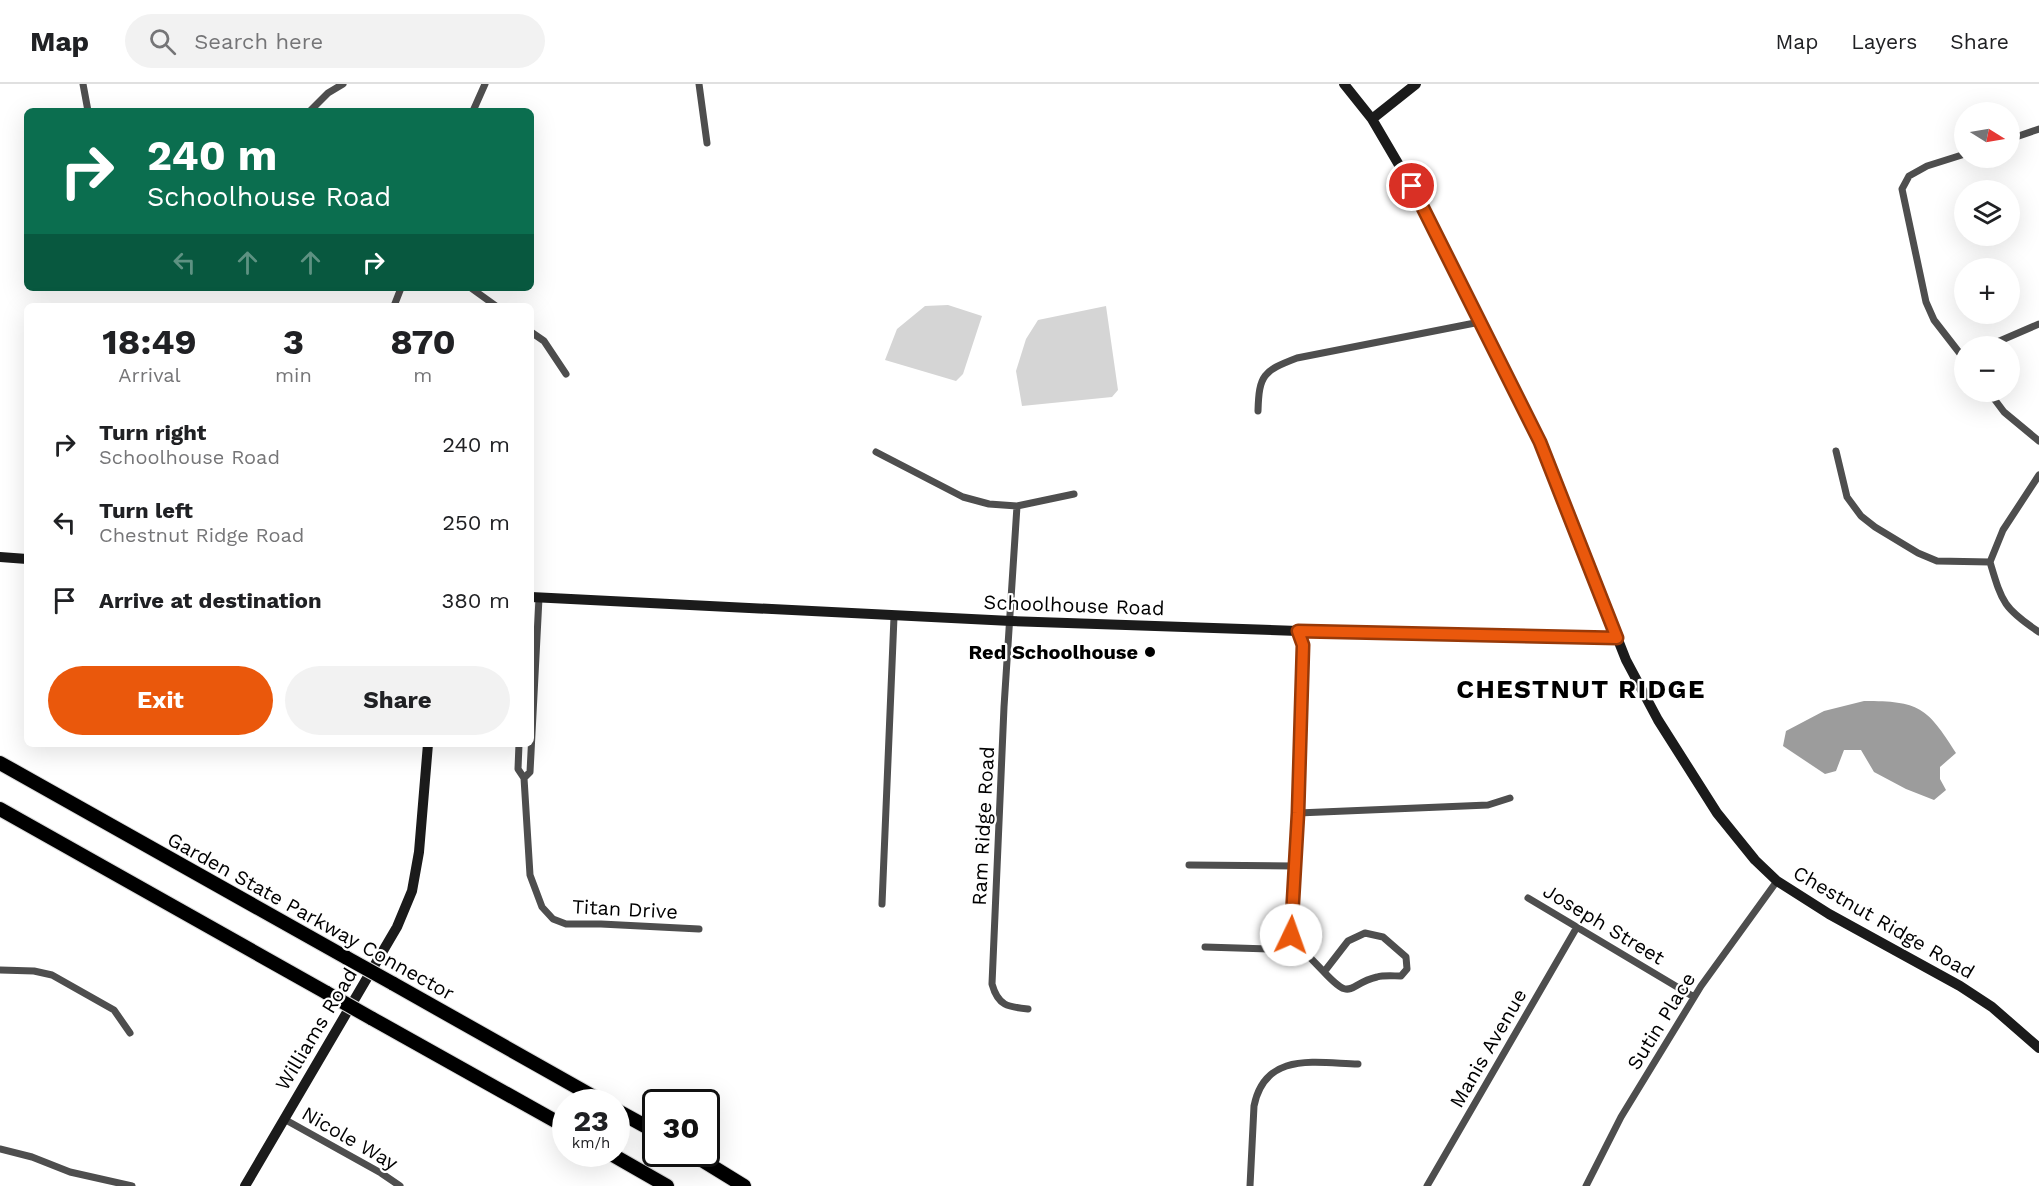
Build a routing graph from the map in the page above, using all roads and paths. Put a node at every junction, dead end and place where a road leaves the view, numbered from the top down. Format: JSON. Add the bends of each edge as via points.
{"nodes":[{"id":1,"x":83,"y":84,"type":"edge"},
{"id":2,"x":343,"y":84,"type":"edge"},
{"id":3,"x":485,"y":84,"type":"edge"},
{"id":4,"x":699,"y":84,"type":"edge"},
{"id":5,"x":1344,"y":84,"type":"edge"},
{"id":6,"x":1416,"y":84,"type":"edge"},
{"id":7,"x":87,"y":108,"type":"edge"},
{"id":8,"x":313,"y":108,"type":"edge"},
{"id":9,"x":474,"y":108,"type":"edge"},
{"id":10,"x":1372,"y":119,"type":"junction"},
{"id":11,"x":2039,"y":129,"type":"edge"},
{"id":12,"x":2020,"y":136,"type":"edge"},
{"id":13,"x":707,"y":143,"type":"dead end"},
{"id":14,"x":1954,"y":157,"type":"edge"},
{"id":15,"x":475,"y":291,"type":"edge"},
{"id":16,"x":492,"y":303,"type":"edge"},
{"id":17,"x":1480,"y":322,"type":"junction"},
{"id":18,"x":2039,"y":324,"type":"edge"},
{"id":19,"x":534,"y":334,"type":"edge"},
{"id":20,"x":2011,"y":336,"type":"edge"},
{"id":21,"x":1954,"y":345,"type":"edge"},
{"id":22,"x":566,"y":374,"type":"dead end"},
{"id":23,"x":1996,"y":402,"type":"edge"},
{"id":24,"x":1258,"y":411,"type":"dead end"},
{"id":25,"x":2039,"y":441,"type":"edge"},
{"id":26,"x":1836,"y":451,"type":"dead end"},
{"id":27,"x":876,"y":452,"type":"dead end"},
{"id":28,"x":2039,"y":475,"type":"edge"},
{"id":29,"x":1074,"y":494,"type":"dead end"},
{"id":30,"x":1017,"y":506,"type":"junction"},
{"id":31,"x":0,"y":557,"type":"edge"},
{"id":32,"x":24,"y":559,"type":"edge"},
{"id":33,"x":1990,"y":562,"type":"junction"},
{"id":34,"x":535,"y":598,"type":"edge"},
{"id":35,"x":894,"y":617,"type":"junction"},
{"id":36,"x":1011,"y":621,"type":"junction"},
{"id":37,"x":1298,"y":631,"type":"junction"},
{"id":38,"x":2039,"y":632,"type":"edge"},
{"id":39,"x":534,"y":633,"type":"edge"},
{"id":40,"x":1617,"y":638,"type":"junction"},
{"id":41,"x":428,"y":747,"type":"edge"},
{"id":42,"x":519,"y":747,"type":"edge"},
{"id":43,"x":531,"y":747,"type":"edge"},
{"id":44,"x":0,"y":760,"type":"edge"},
{"id":45,"x":524,"y":778,"type":"junction"},
{"id":46,"x":1510,"y":798,"type":"dead end"},
{"id":47,"x":0,"y":809,"type":"edge"},
{"id":48,"x":1298,"y":813,"type":"junction"},
{"id":49,"x":1189,"y":865,"type":"dead end"},
{"id":50,"x":1294,"y":866,"type":"junction"},
{"id":51,"x":1777,"y":881,"type":"junction"},
{"id":52,"x":1528,"y":898,"type":"dead end"},
{"id":53,"x":882,"y":904,"type":"dead end"},
{"id":54,"x":1577,"y":927,"type":"junction"},
{"id":55,"x":699,"y":929,"type":"dead end"},
{"id":56,"x":1294,"y":941,"type":"junction"},
{"id":57,"x":1205,"y":947,"type":"dead end"},
{"id":58,"x":0,"y":970,"type":"edge"},
{"id":59,"x":1324,"y":972,"type":"junction"},
{"id":60,"x":1694,"y":997,"type":"junction"},
{"id":61,"x":1028,"y":1009,"type":"dead end"},
{"id":62,"x":130,"y":1033,"type":"dead end"},
{"id":63,"x":2039,"y":1048,"type":"edge"},
{"id":64,"x":1358,"y":1065,"type":"dead end"},
{"id":65,"x":580,"y":1089,"type":"edge"},
{"id":66,"x":284,"y":1119,"type":"junction"},
{"id":67,"x":552,"y":1119,"type":"edge"},
{"id":68,"x":0,"y":1149,"type":"edge"},
{"id":69,"x":630,"y":1165,"type":"edge"},
{"id":70,"x":713,"y":1167,"type":"edge"},
{"id":71,"x":132,"y":1186,"type":"edge"},
{"id":72,"x":245,"y":1186,"type":"edge"},
{"id":73,"x":400,"y":1186,"type":"edge"},
{"id":74,"x":667,"y":1186,"type":"edge"},
{"id":75,"x":744,"y":1186,"type":"edge"},
{"id":76,"x":1251,"y":1186,"type":"edge"},
{"id":77,"x":1427,"y":1186,"type":"edge"},
{"id":78,"x":1586,"y":1186,"type":"edge"}],
"edges":[{"from":1,"to":7,"type":"street"},
{"from":2,"to":8,"type":"street"},
{"from":3,"to":9,"type":"street"},
{"from":4,"to":13,"type":"street"},
{"from":5,"to":10,"type":"street","name":"Chestnut Ridge Road"},
{"from":6,"to":10,"type":"street"},
{"from":10,"to":17,"type":"street","name":"Chestnut Ridge Road","via":[[1426,211]]},
{"from":11,"to":12,"type":"street"},
{"from":14,"to":21,"type":"street","via":[[1909,176],[1902,189],[1926,302],[1934,320]]},
{"from":15,"to":16,"type":"street"},
{"from":17,"to":24,"type":"street","via":[[1278,365],[1265,374],[1259,387]]},
{"from":17,"to":40,"type":"street","name":"Chestnut Ridge Road","via":[[1540,442]]},
{"from":18,"to":20,"type":"street"},
{"from":19,"to":22,"type":"street","via":[[544,341]]},
{"from":23,"to":25,"type":"street"},
{"from":26,"to":33,"type":"street","via":[[1847,497],[1875,527],[1937,561]]},
{"from":27,"to":30,"type":"street","via":[[963,497]]},
{"from":28,"to":33,"type":"street","via":[[2003,530]]},
{"from":29,"to":30,"type":"street"},
{"from":30,"to":36,"type":"street","name":"Ram Ridge Road"},
{"from":31,"to":32,"type":"street"},
{"from":33,"to":38,"type":"street","via":[[2003,603]]},
{"from":34,"to":35,"type":"street","name":"Schoolhouse Road"},
{"from":34,"to":39,"type":"street","name":"Titan Drive"},
{"from":35,"to":36,"type":"street","name":"Schoolhouse Road"},
{"from":35,"to":53,"type":"street"},
{"from":36,"to":37,"type":"street","name":"Schoolhouse Road"},
{"from":36,"to":61,"type":"street","name":"Ram Ridge Road","via":[[992,984],[1001,1002]]},
{"from":37,"to":40,"type":"street","name":"Schoolhouse Road"},
{"from":37,"to":48,"type":"street","via":[[1303,645]]},
{"from":40,"to":51,"type":"street","name":"Chestnut Ridge Road","via":[[1658,720],[1716,813],[1755,861]]},
{"from":41,"to":66,"type":"street","name":"Williams Road","via":[[412,891],[397,927]]},
{"from":42,"to":45,"type":"street","name":"Titan Drive","via":[[518,769]]},
{"from":43,"to":45,"type":"street","name":"Titan Drive","via":[[530,772]]},
{"from":44,"to":65,"type":"highway","name":"Garden State Parkway Connector","bridge":true},
{"from":45,"to":55,"type":"street","name":"Titan Drive","via":[[530,875],[542,907],[553,919],[566,924]]},
{"from":46,"to":48,"type":"street","via":[[1488,805]]},
{"from":47,"to":67,"type":"highway","bridge":true},
{"from":48,"to":50,"type":"street"},
{"from":49,"to":50,"type":"street"},
{"from":50,"to":56,"type":"street"},
{"from":51,"to":60,"type":"street","name":"Sutin Place"},
{"from":51,"to":63,"type":"street","name":"Chestnut Ridge Road","via":[[1960,986],[1992,1007]]},
{"from":52,"to":54,"type":"street","name":"Joseph Street"},
{"from":54,"to":60,"type":"street","name":"Joseph Street"},
{"from":54,"to":77,"type":"street","name":"Manis Avenue"},
{"from":56,"to":57,"type":"street","via":[[1269,949]]},
{"from":56,"to":59,"type":"street"},
{"from":58,"to":62,"type":"street","via":[[34,970],[52,975],[114,1010]]},
{"from":59,"to":59,"type":"street","via":[[1337,986],[1347,989],[1378,977],[1401,976],[1408,964],[1406,957],[1383,937],[1365,933],[1348,940]]},
{"from":60,"to":78,"type":"street","name":"Sutin Place"},
{"from":64,"to":76,"type":"street","via":[[1286,1065],[1262,1084],[1254,1106]]},
{"from":66,"to":72,"type":"street","name":"Williams Road"},
{"from":66,"to":73,"type":"street","name":"Nicole Way"},
{"from":68,"to":71,"type":"street","via":[[70,1172]]},
{"from":69,"to":74,"type":"highway"},
{"from":70,"to":75,"type":"highway"}]}
